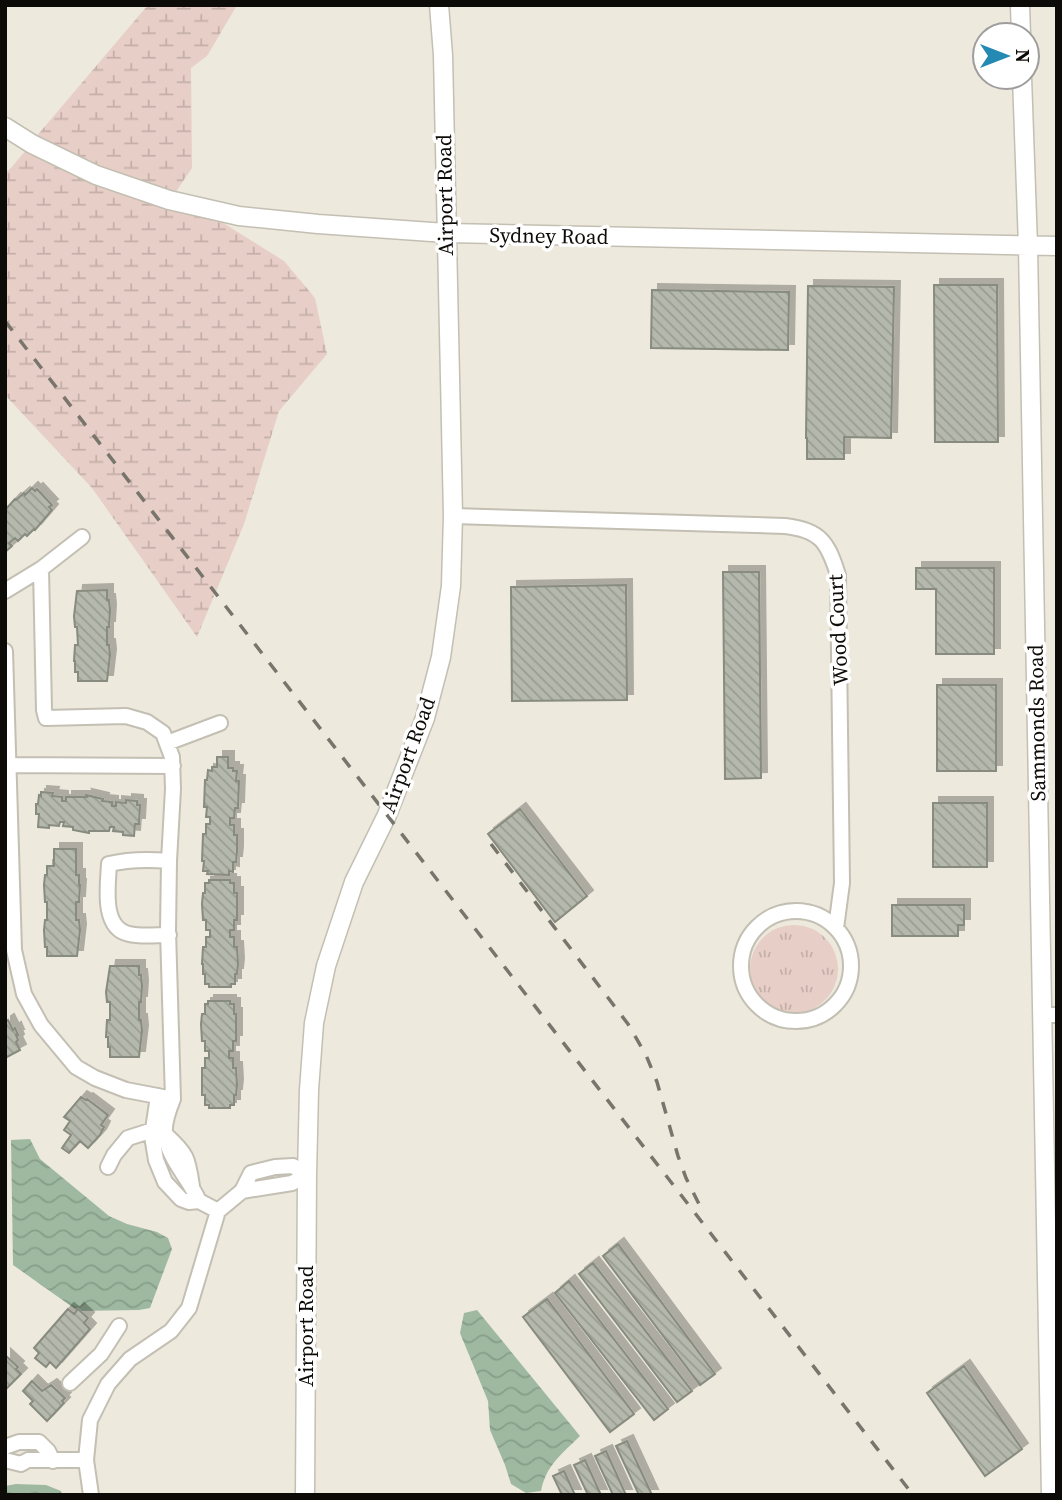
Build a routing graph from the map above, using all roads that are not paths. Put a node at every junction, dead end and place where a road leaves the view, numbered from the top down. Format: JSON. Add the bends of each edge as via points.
{"nodes":[{"id":1,"x":439,"y":5,"type":"edge"},
{"id":2,"x":1022,"y":91,"type":"edge"},
{"id":3,"x":5,"y":127,"type":"edge"},
{"id":4,"x":446,"y":233,"type":"junction"},
{"id":5,"x":1028,"y":246,"type":"junction"},
{"id":6,"x":1057,"y":246,"type":"edge"},
{"id":7,"x":453,"y":516,"type":"junction"},
{"id":8,"x":82,"y":537,"type":"dead end"},
{"id":9,"x":41,"y":569,"type":"junction"},
{"id":10,"x":5,"y":592,"type":"edge"},
{"id":11,"x":5,"y":651,"type":"edge"},
{"id":12,"x":220,"y":723,"type":"dead end"},
{"id":13,"x":167,"y":743,"type":"junction"},
{"id":14,"x":9,"y":765,"type":"junction"},
{"id":15,"x":173,"y":766,"type":"junction"},
{"id":16,"x":169,"y":861,"type":"junction"},
{"id":17,"x":836,"y":928,"type":"junction"},
{"id":18,"x":169,"y":935,"type":"junction"},
{"id":19,"x":1050,"y":1015,"type":"edge"},
{"id":20,"x":165,"y":1098,"type":"junction"},
{"id":21,"x":157,"y":1133,"type":"junction"},
{"id":22,"x":108,"y":1167,"type":"dead end"},
{"id":23,"x":307,"y":1175,"type":"junction"},
{"id":24,"x":194,"y":1197,"type":"junction"},
{"id":25,"x":218,"y":1211,"type":"junction"},
{"id":26,"x":119,"y":1326,"type":"dead end"},
{"id":27,"x":1052,"y":1326,"type":"edge"},
{"id":28,"x":101,"y":1354,"type":"junction"},
{"id":29,"x":120,"y":1371,"type":"junction"},
{"id":30,"x":70,"y":1382,"type":"dead end"},
{"id":31,"x":5,"y":1449,"type":"edge"},
{"id":32,"x":5,"y":1460,"type":"edge"},
{"id":33,"x":28,"y":1460,"type":"junction"},
{"id":34,"x":86,"y":1460,"type":"junction"},
{"id":35,"x":53,"y":1461,"type":"junction"},
{"id":36,"x":91,"y":1495,"type":"edge"},
{"id":37,"x":305,"y":1495,"type":"edge"},
{"id":38,"x":1051,"y":1495,"type":"edge"}],
"edges":[{"from":1,"to":4,"type":"street","name":"Airport Road"},
{"from":2,"to":5,"type":"street","name":"Sammonds Road"},
{"from":3,"to":4,"type":"street","name":"Sydney Road","via":[[96,175],[169,200],[239,216]]},
{"from":4,"to":5,"type":"street","name":"Sydney Road"},
{"from":4,"to":7,"type":"street","name":"Airport Road"},
{"from":5,"to":6,"type":"street","name":"Sydney Road"},
{"from":5,"to":19,"type":"street","name":"Sammonds Road"},
{"from":7,"to":17,"type":"street","name":"Wood Court","via":[[785,526],[803,528],[820,538],[838,575],[842,883]]},
{"from":7,"to":23,"type":"street","name":"Airport Road","via":[[451,586],[441,657],[425,718],[387,815],[354,882],[326,965],[313,1037]]},
{"from":8,"to":9,"type":"street"},
{"from":9,"to":10,"type":"street"},
{"from":9,"to":13,"type":"street","via":[[46,718],[126,716],[163,733]]},
{"from":11,"to":14,"type":"street"},
{"from":12,"to":13,"type":"street"},
{"from":13,"to":15,"type":"street"},
{"from":14,"to":15,"type":"street"},
{"from":14,"to":20,"type":"street","via":[[14,950],[24,994],[41,1026],[76,1067],[126,1090]]},
{"from":15,"to":16,"type":"street"},
{"from":16,"to":18,"type":"street"},
{"from":16,"to":18,"type":"street","via":[[130,859],[109,864],[107,902],[113,924],[127,934]]},
{"from":17,"to":17,"type":"street","via":[[850,959],[850,976],[833,1007],[801,1021],[782,1020],[765,1012],[743,983],[744,947],[754,930],[768,918],[803,911]]},
{"from":18,"to":20,"type":"street"},
{"from":19,"to":27,"type":"street","name":"Sammonds Road"},
{"from":20,"to":21,"type":"street","via":[[166,1120]]},
{"from":21,"to":22,"type":"street","via":[[128,1138]]},
{"from":21,"to":24,"type":"street"},
{"from":21,"to":24,"type":"street","via":[[148,1155],[158,1188],[167,1198]]},
{"from":23,"to":25,"type":"street","via":[[293,1166],[251,1173],[242,1191]]},
{"from":23,"to":37,"type":"street","name":"Airport Road"},
{"from":24,"to":25,"type":"street"},
{"from":25,"to":29,"type":"street","via":[[189,1308],[171,1331]]},
{"from":26,"to":28,"type":"street"},
{"from":27,"to":38,"type":"street","name":"Sammonds Road"},
{"from":28,"to":29,"type":"street"},
{"from":28,"to":30,"type":"street"},
{"from":29,"to":34,"type":"street","via":[[90,1420]]},
{"from":31,"to":33,"type":"street"},
{"from":31,"to":35,"type":"street","via":[[19,1441],[39,1442]]},
{"from":32,"to":33,"type":"street","via":[[21,1464]]},
{"from":33,"to":35,"type":"street"},
{"from":34,"to":35,"type":"street"},
{"from":34,"to":36,"type":"street"}]}
